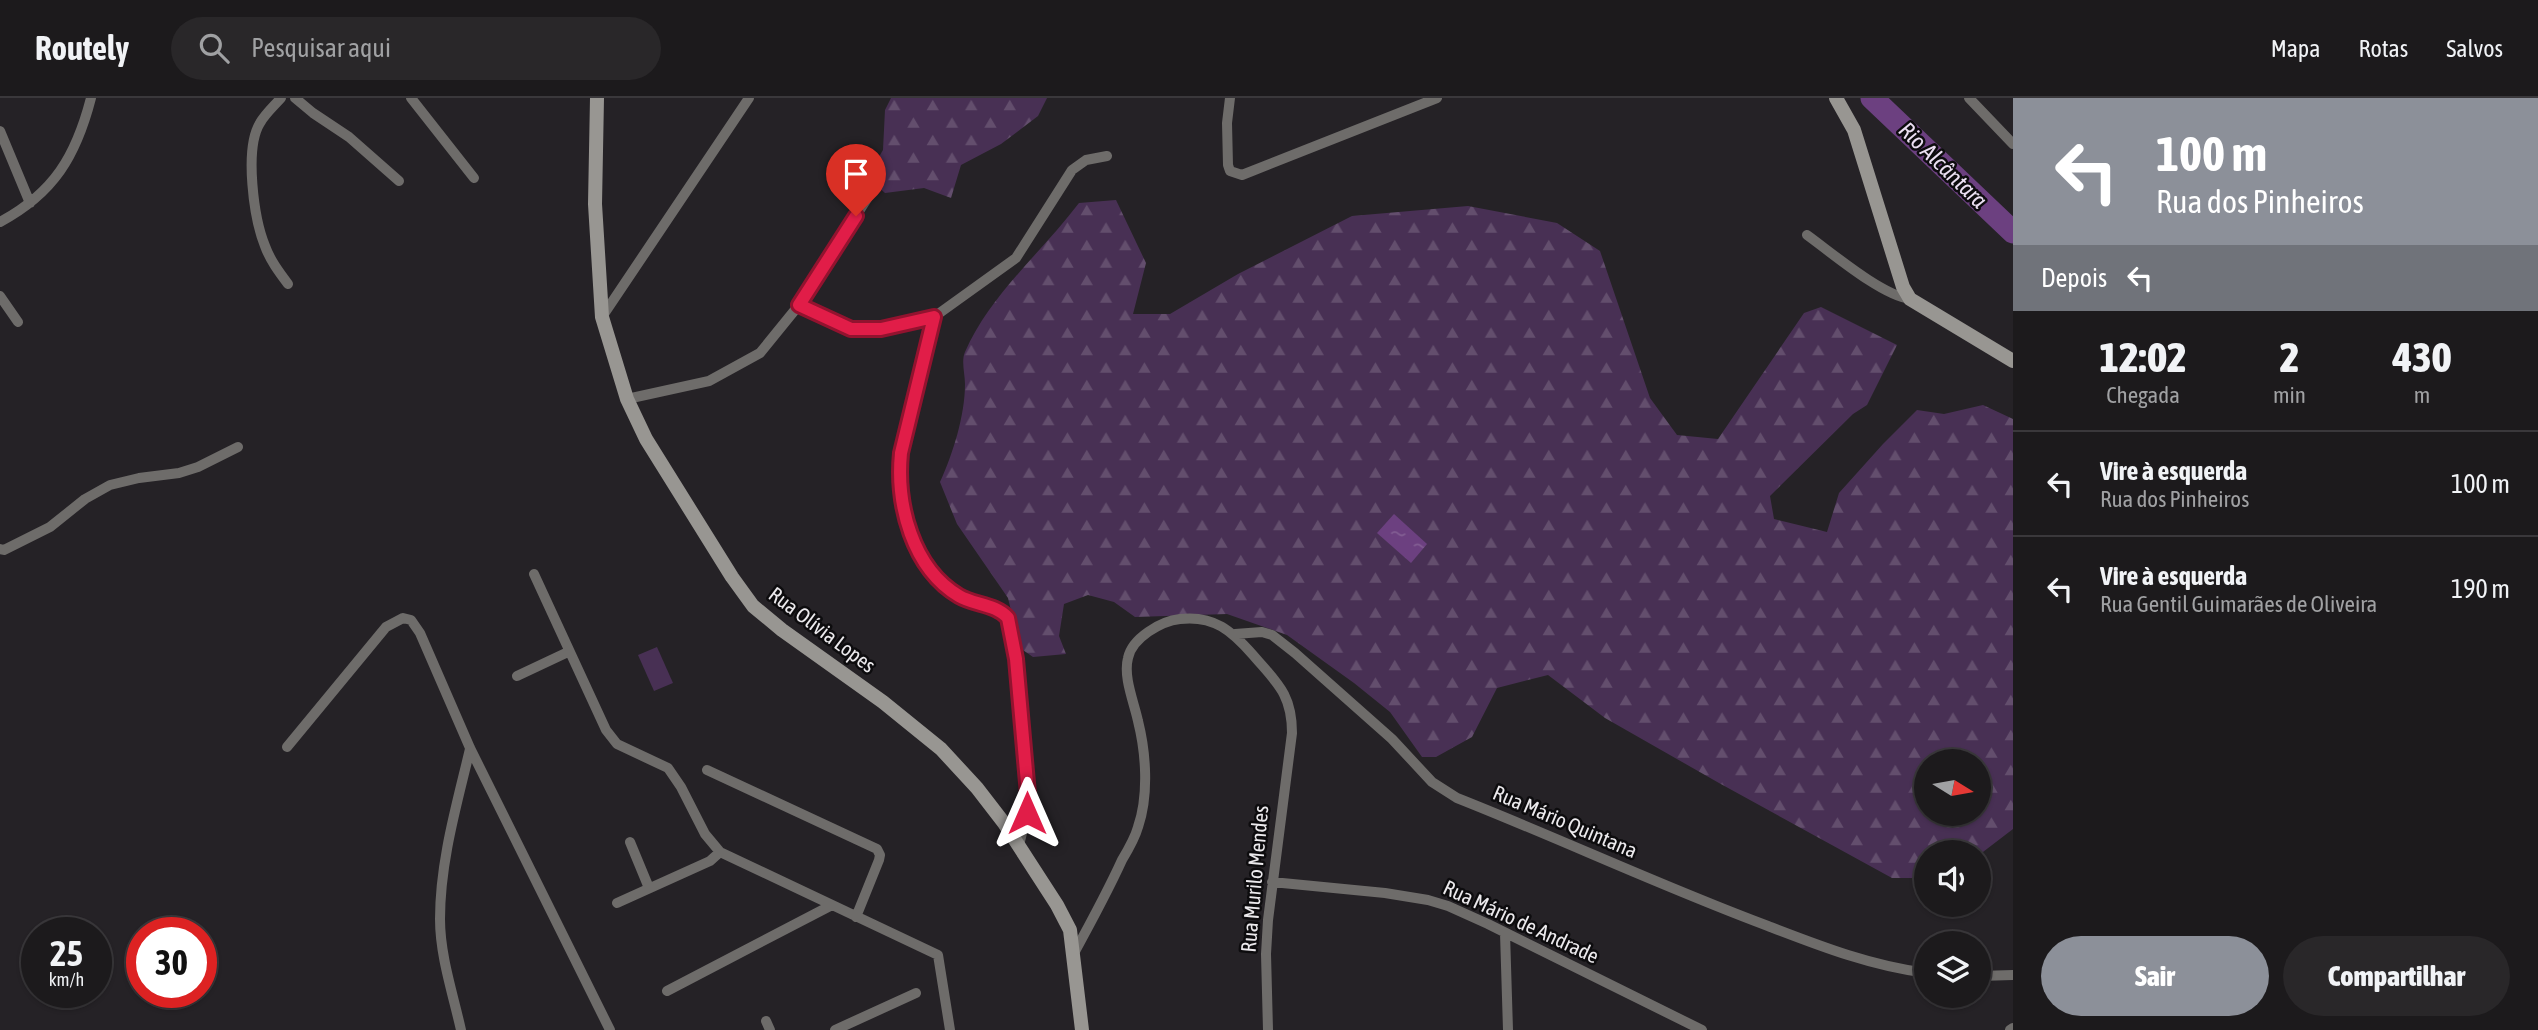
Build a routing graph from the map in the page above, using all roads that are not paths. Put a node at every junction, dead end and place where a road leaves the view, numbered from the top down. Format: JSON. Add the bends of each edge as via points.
{"nodes":[{"id":1,"x":91,"y":98,"type":"edge"},
{"id":2,"x":281,"y":98,"type":"edge"},
{"id":3,"x":295,"y":98,"type":"edge"},
{"id":4,"x":411,"y":98,"type":"edge"},
{"id":5,"x":597,"y":98,"type":"edge"},
{"id":6,"x":749,"y":98,"type":"edge"},
{"id":7,"x":1230,"y":98,"type":"edge"},
{"id":8,"x":1437,"y":98,"type":"edge"},
{"id":9,"x":1836,"y":98,"type":"edge"},
{"id":10,"x":1969,"y":98,"type":"edge"},
{"id":11,"x":0,"y":131,"type":"edge"},
{"id":12,"x":2013,"y":144,"type":"edge"},
{"id":13,"x":1107,"y":156,"type":"dead end"},
{"id":14,"x":474,"y":178,"type":"dead end"},
{"id":15,"x":399,"y":181,"type":"dead end"},
{"id":16,"x":870,"y":194,"type":"dead end"},
{"id":17,"x":30,"y":204,"type":"junction"},
{"id":18,"x":0,"y":222,"type":"edge"},
{"id":19,"x":1807,"y":235,"type":"dead end"},
{"id":20,"x":288,"y":284,"type":"dead end"},
{"id":21,"x":0,"y":296,"type":"edge"},
{"id":22,"x":1910,"y":299,"type":"junction"},
{"id":23,"x":799,"y":305,"type":"junction"},
{"id":24,"x":602,"y":317,"type":"junction"},
{"id":25,"x":934,"y":317,"type":"junction"},
{"id":26,"x":18,"y":321,"type":"dead end"},
{"id":27,"x":2013,"y":361,"type":"edge"},
{"id":28,"x":626,"y":399,"type":"junction"},
{"id":29,"x":238,"y":447,"type":"dead end"},
{"id":30,"x":0,"y":549,"type":"edge"},
{"id":31,"x":534,"y":574,"type":"dead end"},
{"id":32,"x":1235,"y":634,"type":"junction"},
{"id":33,"x":568,"y":652,"type":"junction"},
{"id":34,"x":517,"y":676,"type":"dead end"},
{"id":35,"x":287,"y":747,"type":"dead end"},
{"id":36,"x":470,"y":748,"type":"junction"},
{"id":37,"x":707,"y":770,"type":"dead end"},
{"id":38,"x":630,"y":842,"type":"dead end"},
{"id":39,"x":1019,"y":845,"type":"junction"},
{"id":40,"x":720,"y":852,"type":"junction"},
{"id":41,"x":1272,"y":882,"type":"junction"},
{"id":42,"x":649,"y":888,"type":"junction"},
{"id":43,"x":617,"y":903,"type":"dead end"},
{"id":44,"x":832,"y":905,"type":"junction"},
{"id":45,"x":856,"y":917,"type":"junction"},
{"id":46,"x":1505,"y":933,"type":"junction"},
{"id":47,"x":1073,"y":956,"type":"junction"},
{"id":48,"x":1914,"y":971,"type":"edge"},
{"id":49,"x":2013,"y":975,"type":"edge"},
{"id":50,"x":1991,"y":976,"type":"edge"},
{"id":51,"x":667,"y":991,"type":"dead end"},
{"id":52,"x":916,"y":993,"type":"dead end"},
{"id":53,"x":461,"y":1030,"type":"edge"},
{"id":54,"x":610,"y":1030,"type":"edge"},
{"id":55,"x":835,"y":1030,"type":"edge"},
{"id":56,"x":950,"y":1030,"type":"edge"},
{"id":57,"x":1082,"y":1030,"type":"edge"},
{"id":58,"x":1268,"y":1030,"type":"edge"},
{"id":59,"x":1508,"y":1030,"type":"edge"},
{"id":60,"x":1702,"y":1030,"type":"edge"}],
"edges":[{"from":1,"to":17,"type":"street","via":[[77,142],[61,171]]},
{"from":2,"to":20,"type":"street","via":[[258,124],[251,178],[265,247]]},
{"from":3,"to":15,"type":"street"},
{"from":4,"to":14,"type":"street"},
{"from":5,"to":24,"type":"street","name":"Rua Olívia Lopes","via":[[595,204]]},
{"from":6,"to":24,"type":"street"},
{"from":7,"to":8,"type":"street","via":[[1228,165],[1230,171],[1242,175]]},
{"from":9,"to":22,"type":"street","via":[[1854,130]]},
{"from":10,"to":12,"type":"street"},
{"from":11,"to":17,"type":"street"},
{"from":13,"to":25,"type":"street","via":[[1078,163],[1016,258]]},
{"from":16,"to":23,"type":"street"},
{"from":17,"to":18,"type":"street"},
{"from":19,"to":22,"type":"street","via":[[1886,290]]},
{"from":21,"to":26,"type":"street"},
{"from":22,"to":27,"type":"street"},
{"from":23,"to":25,"type":"street","via":[[851,329],[881,329]]},
{"from":23,"to":28,"type":"street","via":[[760,353],[744,363],[709,381]]},
{"from":24,"to":28,"type":"street","name":"Rua Olívia Lopes"},
{"from":25,"to":39,"type":"street","via":[[901,453],[909,530],[930,571],[957,595],[1004,613],[1011,627],[1028,794]]},
{"from":28,"to":39,"type":"street","name":"Rua Olívia Lopes","via":[[646,439],[753,606],[941,749]]},
{"from":29,"to":30,"type":"street","via":[[179,473],[110,485],[50,527]]},
{"from":31,"to":33,"type":"street"},
{"from":32,"to":41,"type":"street","name":"Rua Murilo Mendes","via":[[1287,696],[1292,717]]},
{"from":32,"to":47,"type":"street","via":[[1214,622],[1176,619],[1139,638],[1130,649],[1127,673],[1144,765],[1139,826]]},
{"from":32,"to":48,"type":"street","name":"Rua Mário Quintana","via":[[1272,635],[1392,739],[1432,782],[1457,798],[1691,897],[1878,965]]},
{"from":33,"to":34,"type":"street"},
{"from":33,"to":40,"type":"street","via":[[606,730],[617,744],[668,768]]},
{"from":35,"to":36,"type":"street","via":[[374,639],[403,618],[411,620],[420,633]]},
{"from":36,"to":53,"type":"street","via":[[448,847],[440,921]]},
{"from":36,"to":54,"type":"street"},
{"from":37,"to":45,"type":"street","via":[[877,849],[879,860]]},
{"from":38,"to":42,"type":"street"},
{"from":39,"to":47,"type":"street","name":"Rua Olívia Lopes","via":[[1070,930]]},
{"from":40,"to":42,"type":"street","via":[[710,861]]},
{"from":40,"to":44,"type":"street"},
{"from":41,"to":46,"type":"street","name":"Rua Mário de Andrade","via":[[1428,900]]},
{"from":41,"to":58,"type":"street","name":"Rua Murilo Mendes","via":[[1266,954]]},
{"from":42,"to":43,"type":"street"},
{"from":44,"to":45,"type":"street"},
{"from":44,"to":51,"type":"street"},
{"from":45,"to":56,"type":"street","via":[[938,955]]},
{"from":46,"to":59,"type":"street"},
{"from":46,"to":60,"type":"street","name":"Rua Mário de Andrade"},
{"from":47,"to":57,"type":"street","name":"Rua Olívia Lopes"},
{"from":49,"to":50,"type":"street"},
{"from":52,"to":55,"type":"street"}]}
